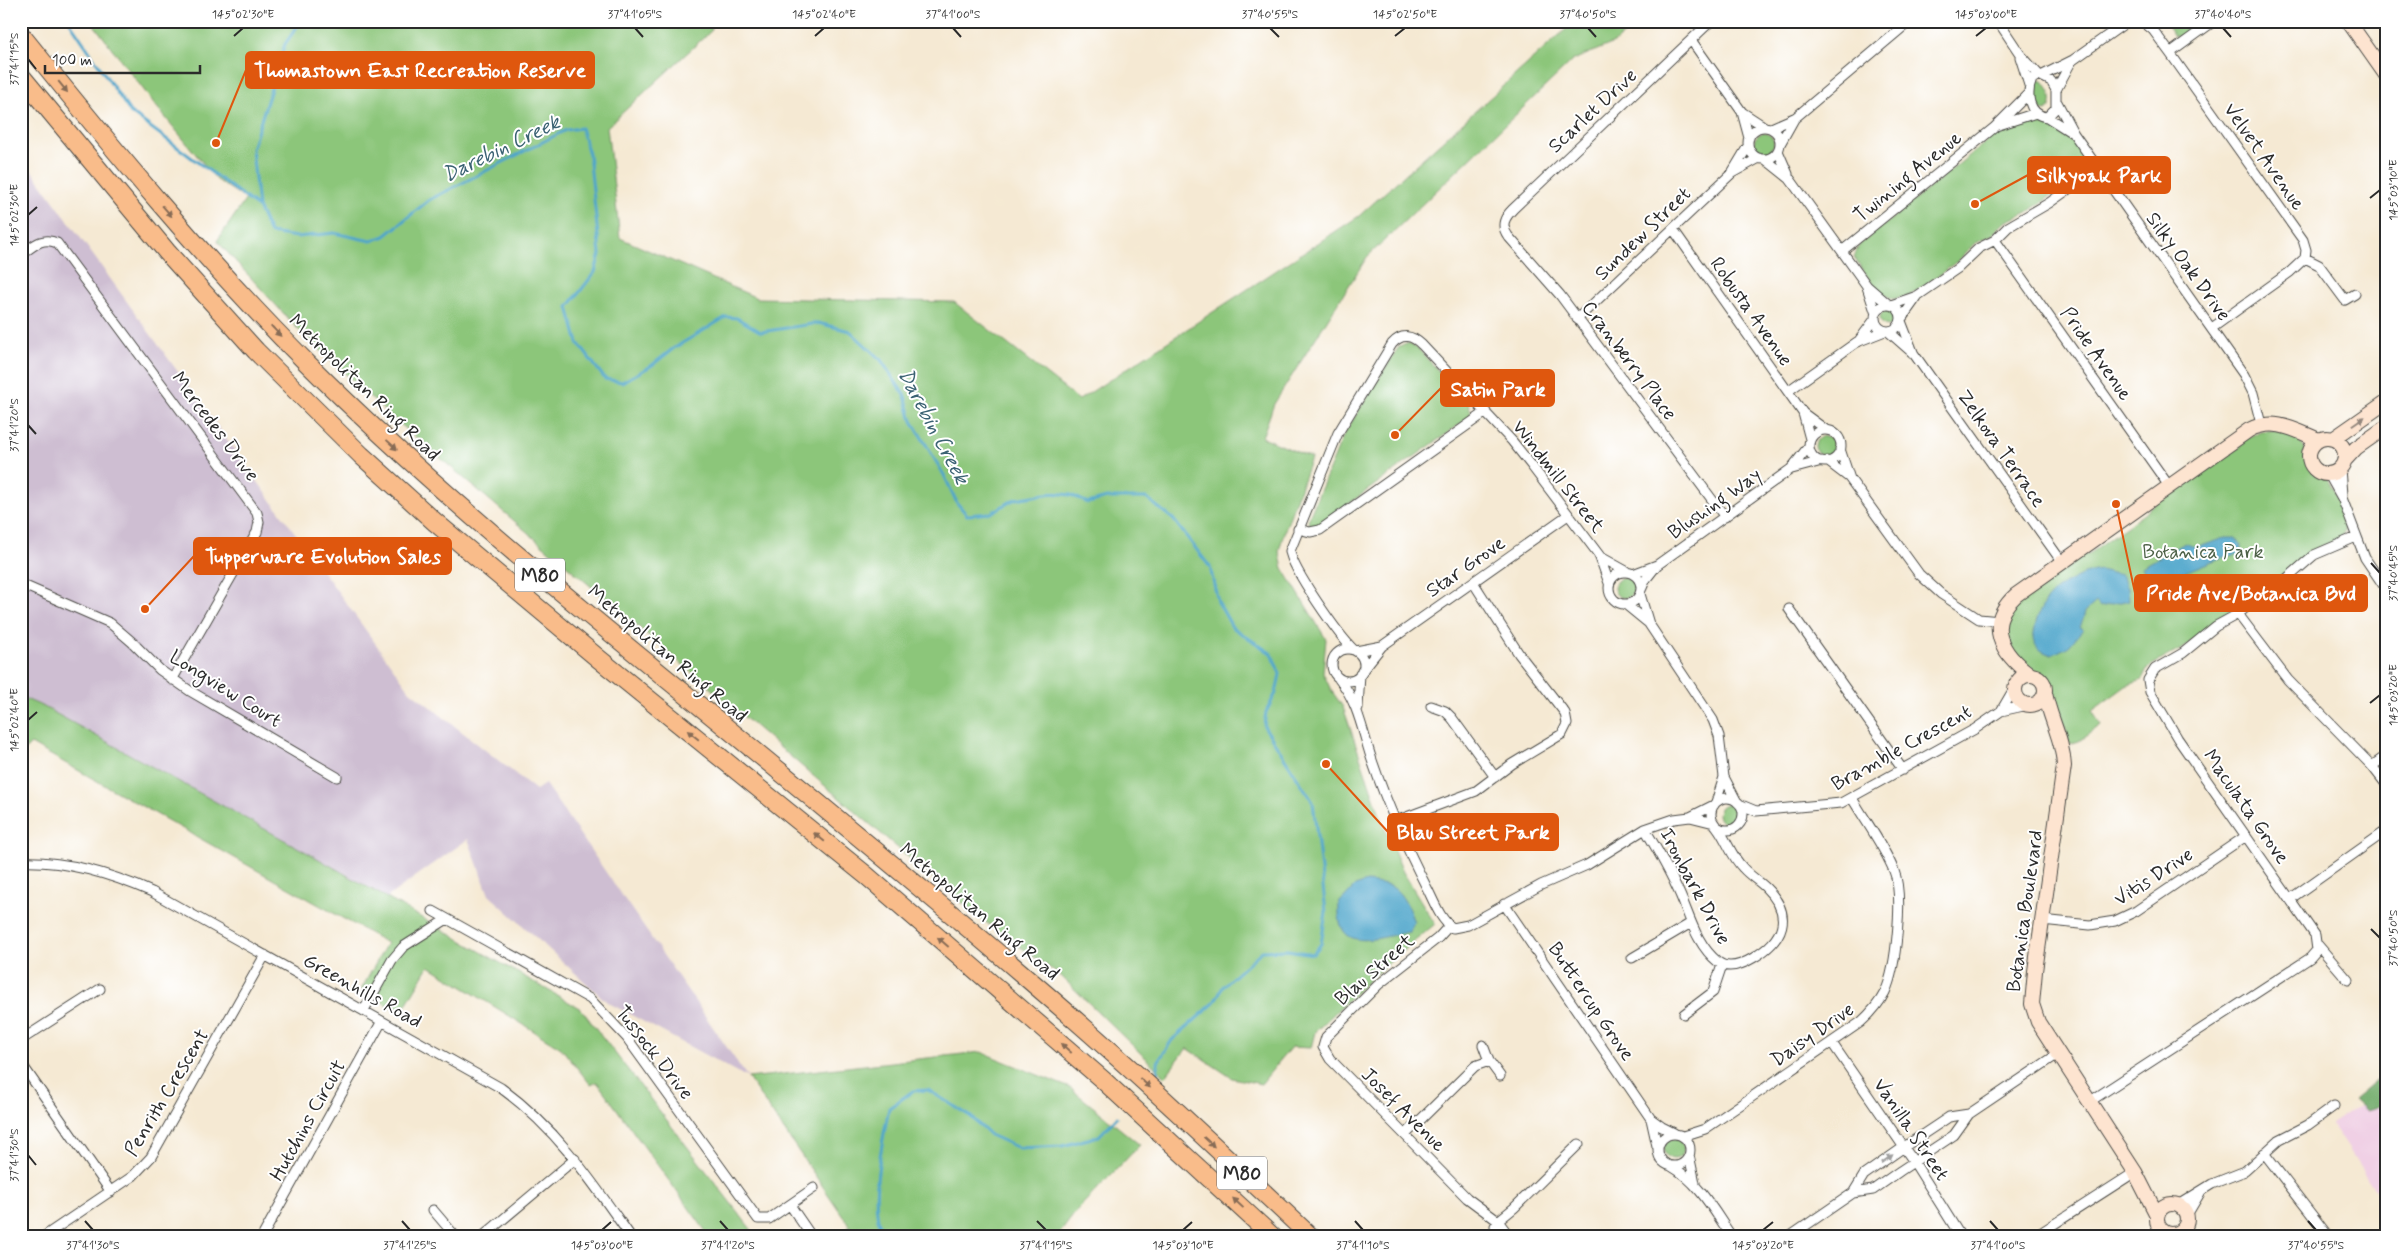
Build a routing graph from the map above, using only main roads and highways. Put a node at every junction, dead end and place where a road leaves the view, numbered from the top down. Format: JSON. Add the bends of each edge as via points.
{"nodes":[{"id":1,"x":21,"y":35,"type":"edge"},
{"id":2,"x":21,"y":76,"type":"edge"},
{"id":3,"x":1273,"y":1237,"type":"edge"},
{"id":4,"x":1311,"y":1237,"type":"edge"}],
"edges":[{"from":1,"to":4,"type":"highway","name":"Metropolitan Ring Road","number":"M80","one_way":true,"via":[[203,254],[306,362],[385,438],[489,532],[982,940],[1116,1056]]},
{"from":3,"to":2,"type":"highway","number":"M80","one_way":true,"via":[[1103,1080],[867,876],[584,647],[434,522],[369,462],[256,351],[88,160]]}]}
